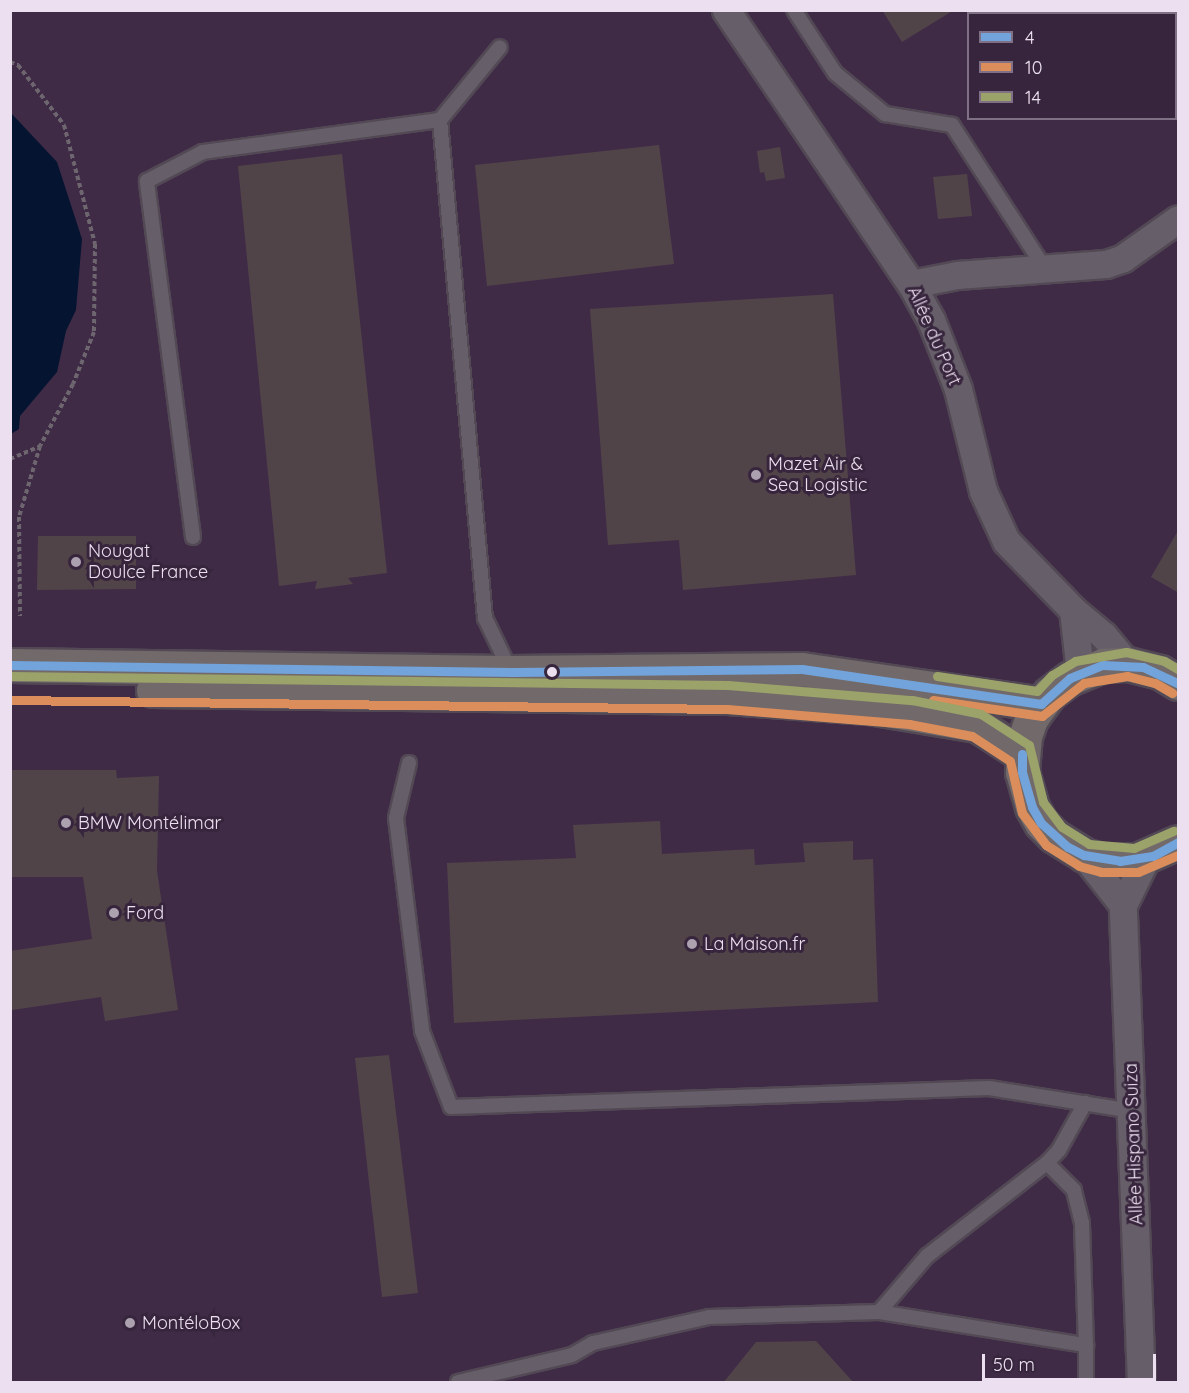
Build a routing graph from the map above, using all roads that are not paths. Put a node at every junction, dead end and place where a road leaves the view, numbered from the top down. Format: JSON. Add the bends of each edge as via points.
{"nodes":[{"id":1,"x":726,"y":10,"type":"edge"},
{"id":2,"x":794,"y":10,"type":"edge"},
{"id":3,"x":500,"y":47,"type":"dead end"},
{"id":4,"x":440,"y":120,"type":"junction"},
{"id":5,"x":1179,"y":219,"type":"edge"},
{"id":6,"x":1044,"y":267,"type":"junction"},
{"id":7,"x":911,"y":284,"type":"junction"},
{"id":8,"x":193,"y":537,"type":"dead end"},
{"id":9,"x":1073,"y":610,"type":"junction"},
{"id":10,"x":1127,"y":664,"type":"junction"},
{"id":11,"x":10,"y":665,"type":"edge"},
{"id":12,"x":1080,"y":672,"type":"junction"},
{"id":13,"x":1179,"y":683,"type":"edge"},
{"id":14,"x":511,"y":684,"type":"junction"},
{"id":15,"x":10,"y":688,"type":"edge"},
{"id":16,"x":1041,"y":704,"type":"junction"},
{"id":17,"x":1022,"y":754,"type":"junction"},
{"id":18,"x":409,"y":763,"type":"dead end"},
{"id":19,"x":1179,"y":842,"type":"edge"},
{"id":20,"x":1084,"y":855,"type":"junction"},
{"id":21,"x":1146,"y":858,"type":"junction"},
{"id":22,"x":1123,"y":905,"type":"junction"},
{"id":23,"x":1085,"y":1104,"type":"junction"},
{"id":24,"x":1133,"y":1111,"type":"junction"},
{"id":25,"x":1047,"y":1163,"type":"junction"},
{"id":26,"x":879,"y":1312,"type":"junction"},
{"id":27,"x":1086,"y":1345,"type":"junction"},
{"id":28,"x":458,"y":1383,"type":"edge"},
{"id":29,"x":1086,"y":1383,"type":"edge"},
{"id":30,"x":1141,"y":1383,"type":"edge"}],
"edges":[{"from":1,"to":7,"type":"street","name":"Allée du Port"},
{"from":2,"to":6,"type":"lane","via":[[835,73],[885,114],[952,125]]},
{"from":3,"to":4,"type":"lane"},
{"from":4,"to":8,"type":"lane","via":[[203,152],[147,180]]},
{"from":4,"to":14,"type":"lane","via":[[485,618]]},
{"from":5,"to":6,"type":"street","via":[[1123,258],[1106,264]]},
{"from":6,"to":7,"type":"street","via":[[957,275]]},
{"from":7,"to":9,"type":"street","name":"Allée du Port","via":[[955,381],[982,491],[1005,541]]},
{"from":9,"to":10,"type":"street","name":"Allée du Port"},
{"from":9,"to":12,"type":"street"},
{"from":10,"to":12,"type":"main road"},
{"from":10,"to":13,"type":"main road","via":[[1160,672]]},
{"from":11,"to":14,"type":"main road"},
{"from":12,"to":16,"type":"main road","via":[[1059,685]]},
{"from":14,"to":15,"type":"main road"},
{"from":14,"to":16,"type":"main road","via":[[802,669]]},
{"from":14,"to":17,"type":"main road","via":[[868,707],[977,725]]},
{"from":16,"to":17,"type":"main road","via":[[1028,727]]},
{"from":17,"to":20,"type":"main road","via":[[1022,772],[1032,807],[1054,836]]},
{"from":18,"to":23,"type":"lane","via":[[396,818],[422,1031],[451,1107],[989,1088]]},
{"from":19,"to":21,"type":"main road"},
{"from":20,"to":21,"type":"main road","via":[[1120,861]]},
{"from":20,"to":22,"type":"street"},
{"from":21,"to":22,"type":"street","name":"Allée Hispano Suiza"},
{"from":22,"to":24,"type":"street","name":"Allée Hispano Suiza"},
{"from":23,"to":24,"type":"lane"},
{"from":23,"to":25,"type":"lane","via":[[1059,1150]]},
{"from":24,"to":30,"type":"street","name":"Allée Hispano Suiza"},
{"from":25,"to":26,"type":"lane","via":[[927,1257]]},
{"from":25,"to":27,"type":"lane","via":[[1074,1190],[1082,1223]]},
{"from":26,"to":27,"type":"lane"},
{"from":26,"to":28,"type":"lane","via":[[709,1317],[593,1342],[572,1355]]},
{"from":27,"to":29,"type":"lane"}]}
